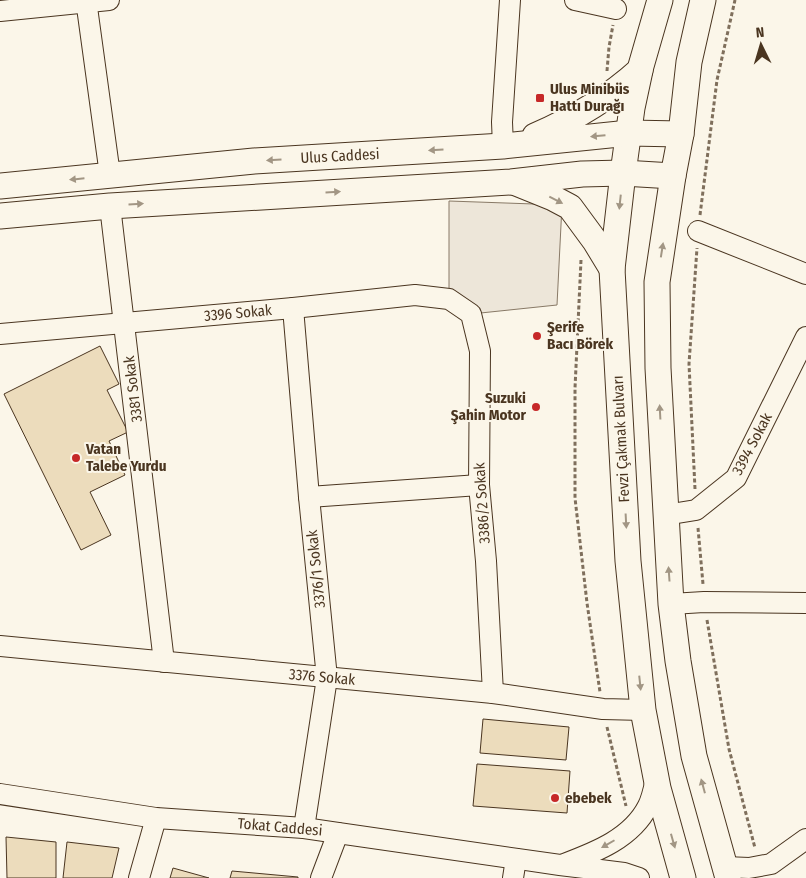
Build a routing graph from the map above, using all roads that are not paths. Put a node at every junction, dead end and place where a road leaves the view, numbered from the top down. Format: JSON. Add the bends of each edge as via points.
{"nodes":[{"id":1,"x":109,"y":0,"type":"edge"},
{"id":2,"x":510,"y":0,"type":"edge"},
{"id":3,"x":575,"y":0,"type":"edge"},
{"id":4,"x":660,"y":0,"type":"edge"},
{"id":5,"x":703,"y":0,"type":"edge"},
{"id":6,"x":86,"y":1,"type":"edge"},
{"id":7,"x":616,"y":9,"type":"road end"},
{"id":8,"x":0,"y":12,"type":"edge"},
{"id":9,"x":640,"y":70,"type":"junction"},
{"id":10,"x":629,"y":134,"type":"junction"},
{"id":11,"x":681,"y":134,"type":"junction"},
{"id":12,"x":510,"y":145,"type":"junction"},
{"id":13,"x":623,"y":174,"type":"junction"},
{"id":14,"x":110,"y":175,"type":"junction"},
{"id":15,"x":672,"y":176,"type":"junction"},
{"id":16,"x":511,"y":182,"type":"junction"},
{"id":17,"x":0,"y":186,"type":"edge"},
{"id":18,"x":110,"y":206,"type":"junction"},
{"id":19,"x":0,"y":216,"type":"edge"},
{"id":20,"x":698,"y":230,"type":"road end"},
{"id":21,"x":612,"y":269,"type":"junction"},
{"id":22,"x":806,"y":274,"type":"edge"},
{"id":23,"x":293,"y":308,"type":"junction"},
{"id":24,"x":471,"y":314,"type":"joint"},
{"id":25,"x":125,"y":323,"type":"junction"},
{"id":26,"x":0,"y":334,"type":"edge"},
{"id":27,"x":806,"y":337,"type":"edge"},
{"id":28,"x":479,"y":485,"type":"junction"},
{"id":29,"x":309,"y":497,"type":"junction"},
{"id":30,"x":665,"y":515,"type":"junction"},
{"id":31,"x":806,"y":603,"type":"edge"},
{"id":32,"x":671,"y":604,"type":"junction"},
{"id":33,"x":0,"y":646,"type":"edge"},
{"id":34,"x":164,"y":662,"type":"junction"},
{"id":35,"x":327,"y":678,"type":"junction"},
{"id":36,"x":493,"y":693,"type":"junction"},
{"id":37,"x":643,"y":710,"type":"junction"},
{"id":38,"x":656,"y":780,"type":"junction"},
{"id":39,"x":0,"y":794,"type":"edge"},
{"id":40,"x":156,"y":818,"type":"junction"},
{"id":41,"x":304,"y":828,"type":"junction"},
{"id":42,"x":338,"y":833,"type":"junction"},
{"id":43,"x":806,"y":839,"type":"edge"},
{"id":44,"x":560,"y":865,"type":"junction"},
{"id":45,"x":515,"y":868,"type":"edge"},
{"id":46,"x":726,"y":873,"type":"edge"},
{"id":47,"x":139,"y":878,"type":"edge"},
{"id":48,"x":321,"y":878,"type":"edge"},
{"id":49,"x":639,"y":878,"type":"edge"},
{"id":50,"x":683,"y":878,"type":"edge"}],
"edges":[{"from":1,"to":6,"type":"street"},
{"from":2,"to":12,"type":"street","via":[[502,122]]},
{"from":3,"to":7,"type":"street"},
{"from":4,"to":9,"type":"main road","name":"Fevzi Çakmak Bulvarı"},
{"from":5,"to":11,"type":"main road","via":[[689,62]]},
{"from":6,"to":8,"type":"street"},
{"from":6,"to":14,"type":"street"},
{"from":9,"to":10,"type":"main road","name":"Fevzi Çakmak Bulvarı"},
{"from":9,"to":12,"type":"main road","via":[[618,90],[556,127]]},
{"from":10,"to":11,"type":"main road","name":"Ulus Caddesi"},
{"from":10,"to":12,"type":"main road","name":"Ulus Caddesi","one_way":true},
{"from":10,"to":13,"type":"main road","name":"Fevzi Çakmak Bulvarı"},
{"from":11,"to":15,"type":"main road"},
{"from":12,"to":14,"type":"main road","name":"Ulus Caddesi","one_way":true,"via":[[254,161]]},
{"from":13,"to":15,"type":"main road"},
{"from":13,"to":16,"type":"main road","via":[[582,174]]},
{"from":13,"to":21,"type":"main road","name":"Fevzi Çakmak Bulvarı","one_way":true},
{"from":14,"to":17,"type":"main road","name":"Ulus Caddesi","one_way":true},
{"from":30,"to":15,"type":"main road","one_way":true,"via":[[657,282]]},
{"from":18,"to":16,"type":"main road","one_way":true},
{"from":16,"to":21,"type":"main road","one_way":true,"via":[[570,207]]},
{"from":18,"to":19,"type":"main road"},
{"from":18,"to":25,"type":"street","name":"3381 Sokak"},
{"from":20,"to":22,"type":"street"},
{"from":21,"to":37,"type":"main road","name":"Fevzi Çakmak Bulvarı","one_way":true,"via":[[628,561]]},
{"from":23,"to":24,"type":"street","name":"3396 Sokak","via":[[415,295],[448,299]]},
{"from":23,"to":25,"type":"street","name":"3396 Sokak"},
{"from":23,"to":29,"type":"street","name":"3376/1 Sokak"},
{"from":24,"to":28,"type":"street","name":"3386/2 Sokak","via":[[480,351]]},
{"from":25,"to":26,"type":"street","name":"3396 Sokak"},
{"from":25,"to":34,"type":"street","name":"3381 Sokak"},
{"from":27,"to":30,"type":"street","name":"3394 Sokak","via":[[736,478],[696,510]]},
{"from":28,"to":29,"type":"street"},
{"from":28,"to":36,"type":"street","name":"3386/2 Sokak"},
{"from":29,"to":35,"type":"street","name":"3376/1 Sokak"},
{"from":32,"to":30,"type":"main road","one_way":true},
{"from":31,"to":32,"type":"street"},
{"from":46,"to":32,"type":"main road","one_way":true,"via":[[694,756]]},
{"from":33,"to":34,"type":"street","name":"3376 Sokak"},
{"from":34,"to":35,"type":"street","name":"3376 Sokak"},
{"from":35,"to":36,"type":"street","name":"3376 Sokak"},
{"from":35,"to":41,"type":"street","name":"3376/1 Sokak"},
{"from":36,"to":37,"type":"street","name":"3376 Sokak","via":[[603,709]]},
{"from":37,"to":38,"type":"main road","name":"Fevzi Çakmak Bulvarı"},
{"from":38,"to":44,"type":"street","one_way":true,"via":[[649,805],[630,829],[586,856]]},
{"from":38,"to":50,"type":"main road","name":"Fevzi Çakmak Bulvarı","one_way":true},
{"from":39,"to":40,"type":"street","name":"Tokat Caddesi"},
{"from":40,"to":41,"type":"street","name":"Tokat Caddesi"},
{"from":40,"to":47,"type":"street"},
{"from":41,"to":42,"type":"street","name":"Tokat Caddesi"},
{"from":42,"to":45,"type":"street","name":"Tokat Caddesi"},
{"from":42,"to":48,"type":"street"},
{"from":43,"to":46,"type":"street","via":[[771,864]]},
{"from":44,"to":45,"type":"street","name":"Tokat Caddesi"},
{"from":44,"to":49,"type":"street","name":"Tokat Caddesi"}]}
